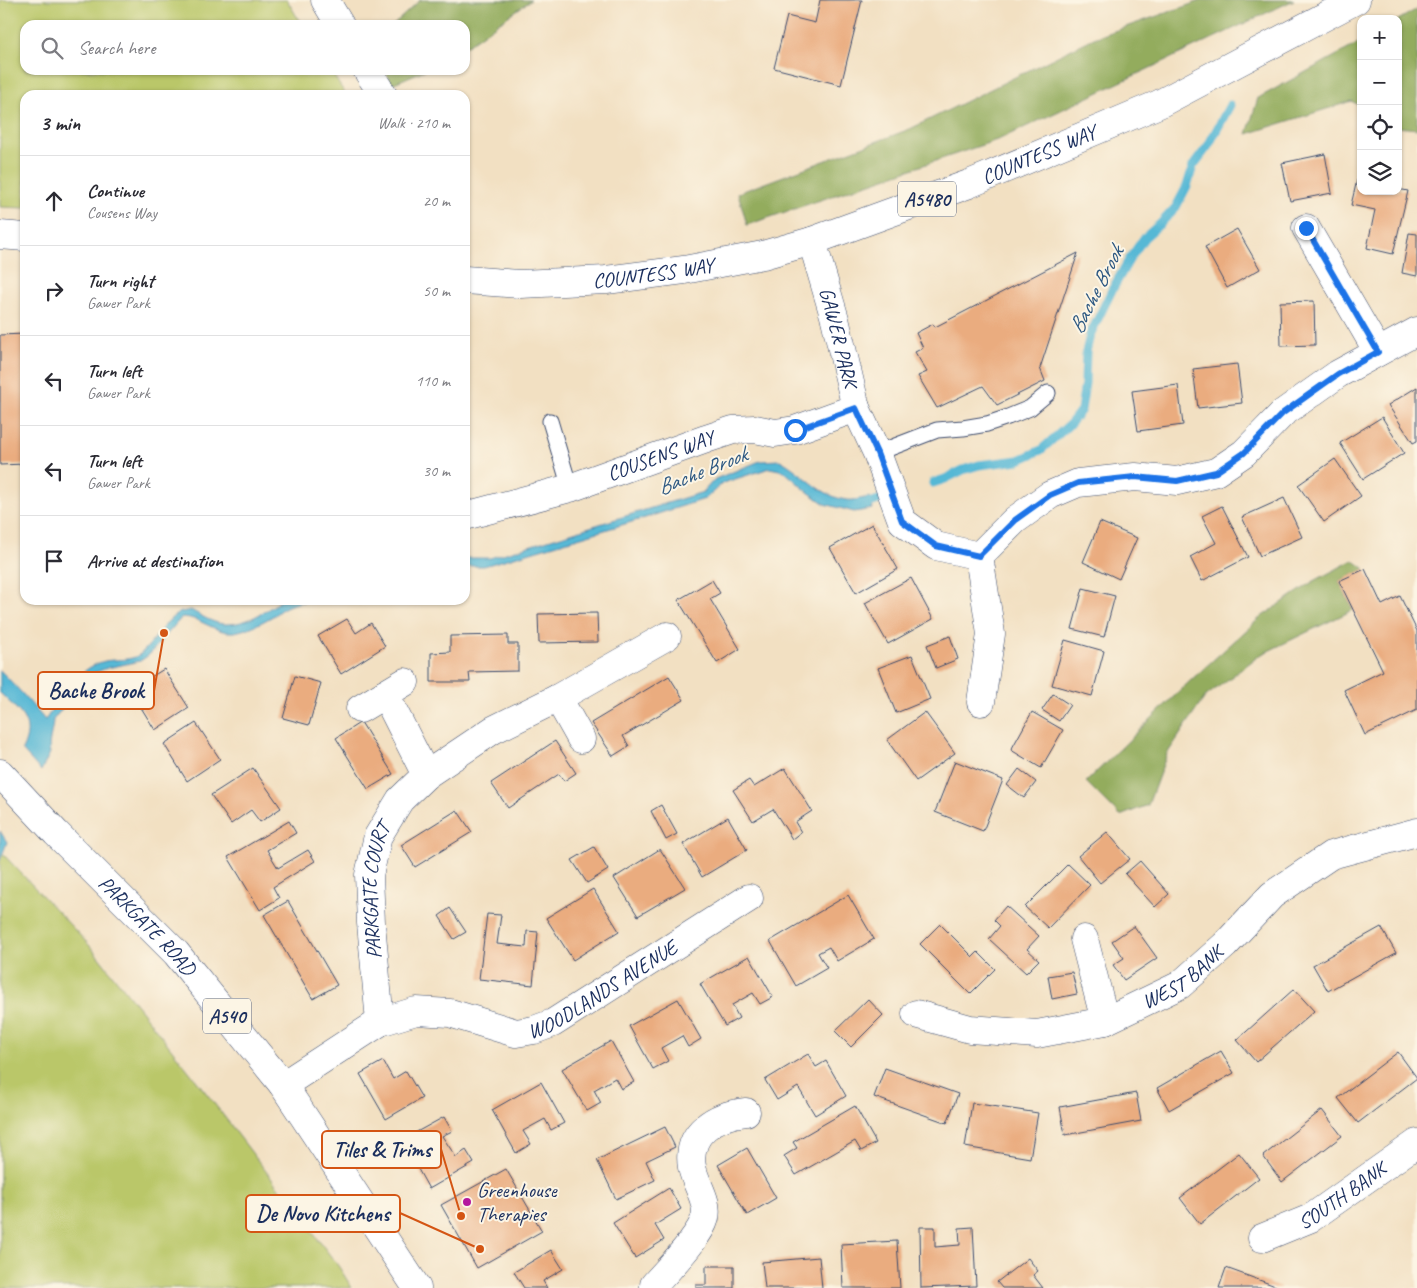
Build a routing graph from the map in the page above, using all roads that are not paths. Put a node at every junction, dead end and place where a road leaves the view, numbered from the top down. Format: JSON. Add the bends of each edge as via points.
{"nodes":[{"id":1,"x":1356,"y":0,"type":"edge"},
{"id":2,"x":370,"y":75,"type":"edge"},
{"id":3,"x":380,"y":90,"type":"edge"},
{"id":4,"x":1306,"y":228,"type":"dead end"},
{"id":5,"x":0,"y":236,"type":"edge"},
{"id":6,"x":20,"y":237,"type":"edge"},
{"id":7,"x":812,"y":241,"type":"junction"},
{"id":8,"x":470,"y":280,"type":"edge"},
{"id":9,"x":1417,"y":331,"type":"edge"},
{"id":10,"x":1378,"y":352,"type":"junction"},
{"id":11,"x":1048,"y":393,"type":"dead end"},
{"id":12,"x":856,"y":408,"type":"junction"},
{"id":13,"x":550,"y":421,"type":"dead end"},
{"id":14,"x":877,"y":453,"type":"junction"},
{"id":15,"x":570,"y":488,"type":"junction"},
{"id":16,"x":470,"y":515,"type":"edge"},
{"id":17,"x":979,"y":556,"type":"junction"},
{"id":18,"x":667,"y":636,"type":"dead end"},
{"id":19,"x":558,"y":698,"type":"junction"},
{"id":20,"x":981,"y":702,"type":"dead end"},
{"id":21,"x":360,"y":709,"type":"dead end"},
{"id":22,"x":581,"y":739,"type":"dead end"},
{"id":23,"x":0,"y":774,"type":"edge"},
{"id":24,"x":426,"y":775,"type":"junction"},
{"id":25,"x":1417,"y":832,"type":"edge"},
{"id":26,"x":749,"y":898,"type":"dead end"},
{"id":27,"x":1084,"y":940,"type":"dead end"},
{"id":28,"x":916,"y":1014,"type":"dead end"},
{"id":29,"x":1105,"y":1021,"type":"junction"},
{"id":30,"x":380,"y":1022,"type":"junction"},
{"id":31,"x":283,"y":1086,"type":"junction"},
{"id":32,"x":746,"y":1112,"type":"dead end"},
{"id":33,"x":1417,"y":1143,"type":"edge"},
{"id":34,"x":1262,"y":1238,"type":"dead end"},
{"id":35,"x":417,"y":1288,"type":"edge"},
{"id":36,"x":654,"y":1288,"type":"edge"}],
"edges":[{"from":1,"to":7,"type":"street","name":"COUNTESS WAY","number":"A5480","via":[[1159,104],[969,184]]},
{"from":2,"to":3,"type":"street"},
{"from":4,"to":10,"type":"street"},
{"from":5,"to":6,"type":"street"},
{"from":7,"to":8,"type":"street","name":"COUNTESS WAY","number":"A5480","via":[[692,269],[606,280],[520,284]]},
{"from":7,"to":12,"type":"street","name":"GAWER PARK"},
{"from":9,"to":10,"type":"street"},
{"from":10,"to":17,"type":"street","via":[[1338,374],[1283,413],[1244,453],[1216,472],[1177,481],[1135,477],[1078,483],[1050,495],[1015,520]]},
{"from":11,"to":14,"type":"lane","via":[[1030,408],[1008,417],[987,424],[937,430]]},
{"from":12,"to":14,"type":"street","name":"GAWER PARK"},
{"from":12,"to":15,"type":"street","name":"COUSENS WAY","via":[[795,430],[775,433],[755,429],[733,430]]},
{"from":13,"to":15,"type":"lane"},
{"from":14,"to":17,"type":"street","name":"GAWER PARK","via":[[902,521],[936,546]]},
{"from":15,"to":16,"type":"street","name":"COUSENS WAY"},
{"from":17,"to":20,"type":"street","via":[[991,634]]},
{"from":18,"to":19,"type":"street","name":"PARKGATE COURT"},
{"from":19,"to":22,"type":"street"},
{"from":19,"to":24,"type":"street","name":"PARKGATE COURT","via":[[493,730]]},
{"from":21,"to":24,"type":"street","via":[[395,688]]},
{"from":23,"to":31,"type":"street","name":"PARKGATE ROAD","number":"A540","via":[[176,953]]},
{"from":24,"to":30,"type":"street","name":"PARKGATE COURT","via":[[400,800],[378,836],[369,875]]},
{"from":25,"to":29,"type":"street","name":"WEST BANK","via":[[1331,855],[1272,895],[1225,945],[1180,985]]},
{"from":26,"to":30,"type":"street","name":"WOODLANDS AVENUE","via":[[552,1023],[534,1030],[516,1033],[450,1014],[416,1011]]},
{"from":27,"to":29,"type":"street"},
{"from":28,"to":29,"type":"street","name":"WEST BANK","via":[[970,1029],[1037,1034]]},
{"from":30,"to":31,"type":"street","name":"WOODLANDS AVENUE"},
{"from":31,"to":35,"type":"street","name":"PARKGATE ROAD","number":"A540"},
{"from":32,"to":36,"type":"street","via":[[719,1118],[708,1124],[698,1136],[692,1149],[692,1167],[704,1199],[705,1218],[697,1235]]},
{"from":33,"to":34,"type":"street","name":"SOUTH BANK","via":[[1311,1218]]}]}
